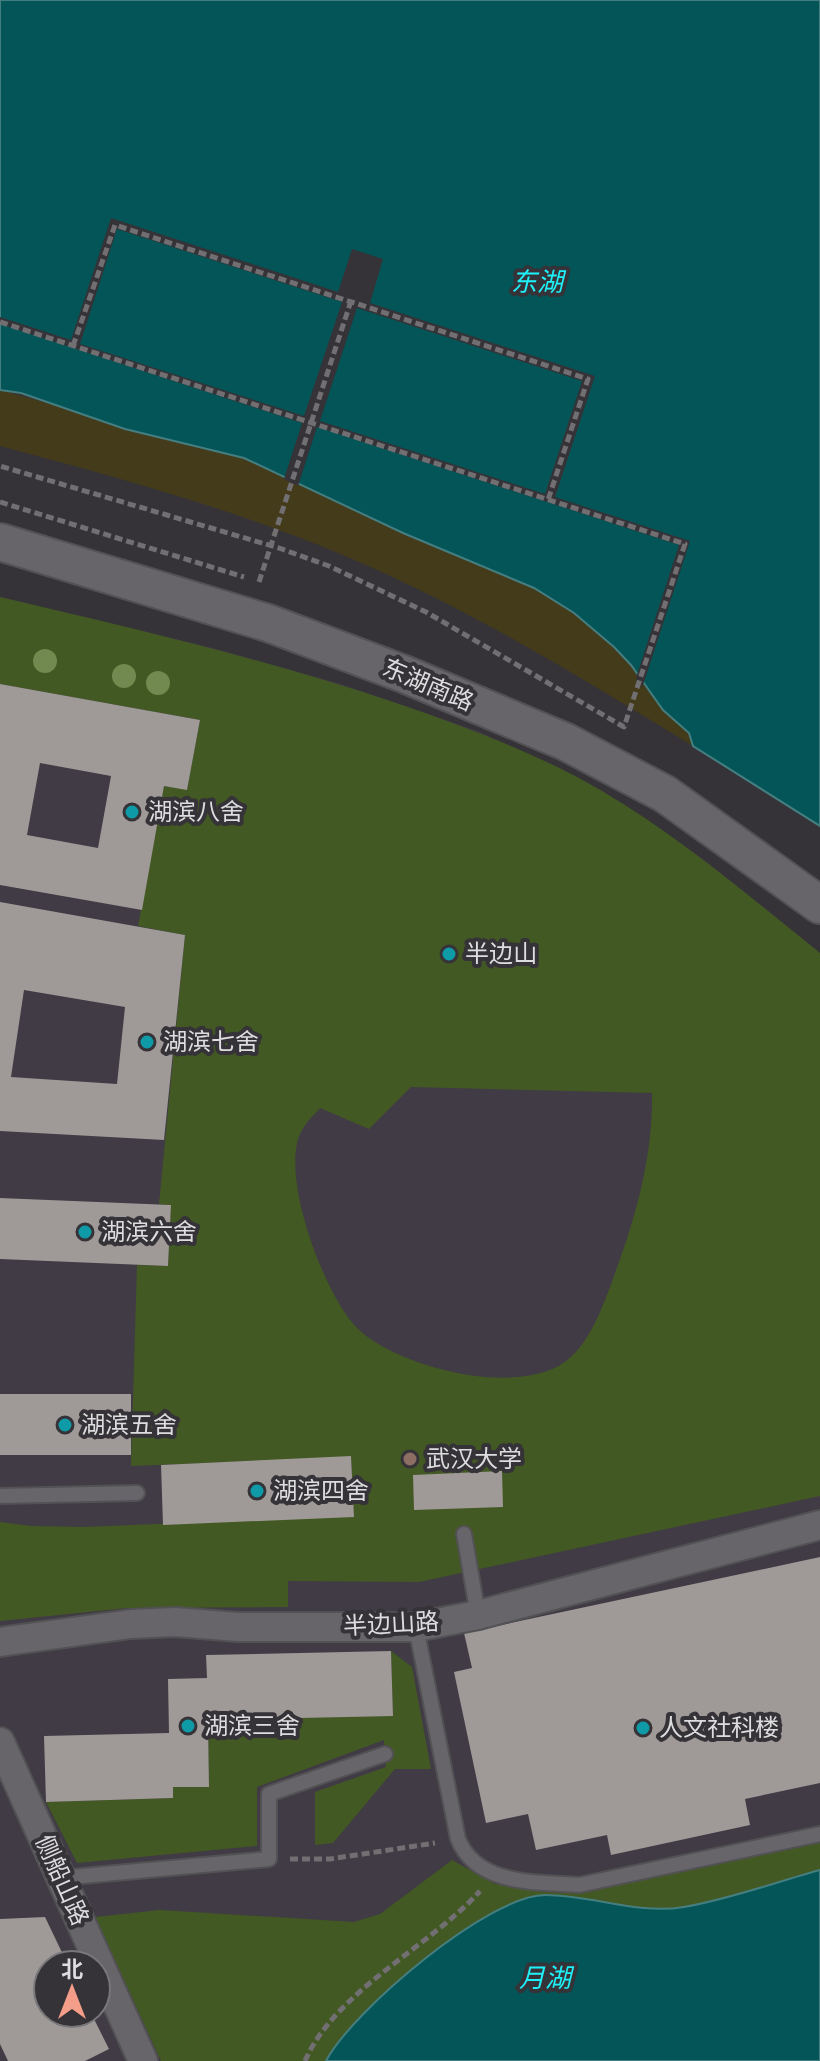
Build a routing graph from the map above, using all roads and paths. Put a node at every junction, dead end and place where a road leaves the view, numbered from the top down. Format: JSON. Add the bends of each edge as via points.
{"nodes":[{"id":1,"x":351,"y":301,"type":"junction"},
{"id":2,"x":0,"y":322,"type":"edge"},
{"id":3,"x":73,"y":346,"type":"junction"},
{"id":4,"x":311,"y":423,"type":"junction"},
{"id":5,"x":0,"y":466,"type":"edge"},
{"id":6,"x":548,"y":500,"type":"junction"},
{"id":7,"x":0,"y":542,"type":"edge"},
{"id":8,"x":270,"y":545,"type":"junction"},
{"id":9,"x":259,"y":582,"type":"dead end"},
{"id":10,"x":820,"y":905,"type":"edge"},
{"id":11,"x":137,"y":1493,"type":"dead end"},
{"id":12,"x":0,"y":1496,"type":"edge"},
{"id":13,"x":820,"y":1525,"type":"edge"},
{"id":14,"x":464,"y":1534,"type":"dead end"},
{"id":15,"x":478,"y":1615,"type":"junction"},
{"id":16,"x":416,"y":1627,"type":"junction"},
{"id":17,"x":0,"y":1642,"type":"edge"},
{"id":18,"x":0,"y":1742,"type":"edge"},
{"id":19,"x":385,"y":1754,"type":"dead end"},
{"id":20,"x":820,"y":1834,"type":"edge"},
{"id":21,"x":458,"y":1839,"type":"junction"},
{"id":22,"x":269,"y":1859,"type":"junction"},
{"id":23,"x":494,"y":1875,"type":"junction"},
{"id":24,"x":60,"y":1878,"type":"junction"},
{"id":25,"x":143,"y":2061,"type":"edge"},
{"id":26,"x":305,"y":2061,"type":"edge"}],
"edges":[{"from":1,"to":3,"type":"path","via":[[115,225]]},
{"from":1,"to":4,"type":"path"},
{"from":1,"to":6,"type":"path","via":[[588,379]]},
{"from":2,"to":3,"type":"path"},
{"from":3,"to":4,"type":"path"},
{"from":4,"to":6,"type":"path"},
{"from":4,"to":8,"type":"path"},
{"from":5,"to":8,"type":"path"},
{"from":6,"to":8,"type":"path","via":[[685,544],[624,727],[381,589]]},
{"from":7,"to":10,"type":"street","name":"东湖南路","via":[[268,623],[566,742],[665,794]]},
{"from":8,"to":9,"type":"path"},
{"from":11,"to":12,"type":"lane"},
{"from":13,"to":15,"type":"street","name":"半边山路"},
{"from":14,"to":15,"type":"lane"},
{"from":15,"to":16,"type":"street","name":"半边山路"},
{"from":16,"to":17,"type":"street","name":"半边山路","via":[[161,1623]]},
{"from":16,"to":21,"type":"lane"},
{"from":18,"to":24,"type":"street","name":"侧船山路"},
{"from":19,"to":22,"type":"lane","via":[[269,1794]]},
{"from":20,"to":23,"type":"lane","via":[[596,1883],[539,1883]]},
{"from":21,"to":22,"type":"path","via":[[330,1859]]},
{"from":21,"to":23,"type":"lane","via":[[469,1859]]},
{"from":22,"to":24,"type":"lane"},
{"from":23,"to":26,"type":"path","via":[[470,1902],[360,1993],[325,2029]]},
{"from":24,"to":25,"type":"street","name":"侧船山路"}]}
